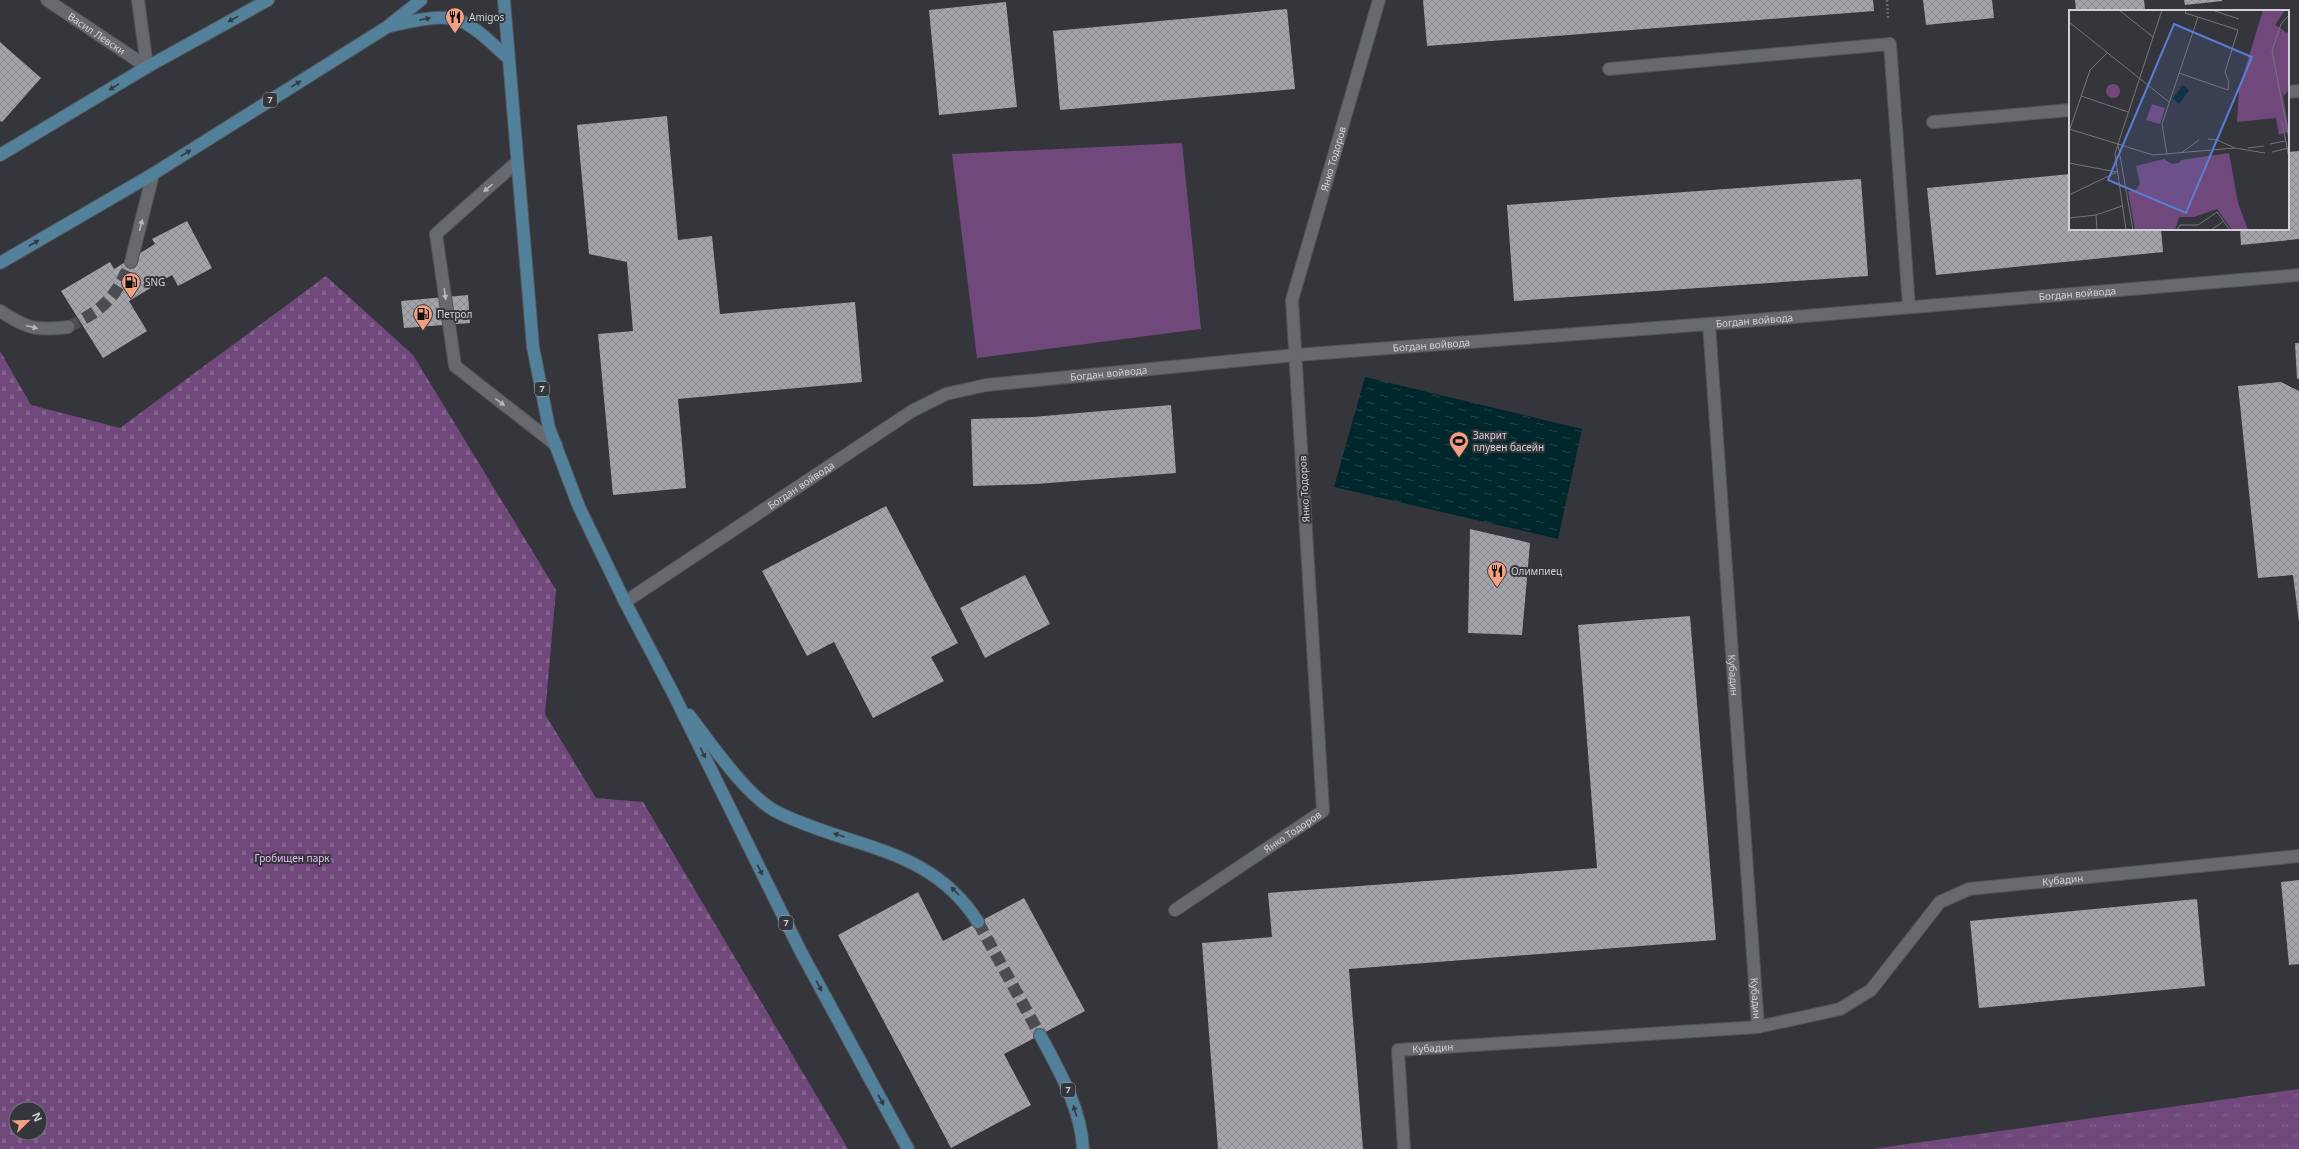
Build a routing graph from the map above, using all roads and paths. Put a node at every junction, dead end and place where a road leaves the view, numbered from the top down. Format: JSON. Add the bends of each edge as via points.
{"nodes":[{"id":1,"x":48,"y":0,"type":"edge"},
{"id":2,"x":138,"y":0,"type":"edge"},
{"id":3,"x":268,"y":0,"type":"edge"},
{"id":4,"x":421,"y":0,"type":"edge"},
{"id":5,"x":504,"y":0,"type":"edge"},
{"id":6,"x":1380,"y":0,"type":"edge"},
{"id":7,"x":387,"y":27,"type":"junction"},
{"id":8,"x":508,"y":58,"type":"junction"},
{"id":9,"x":147,"y":67,"type":"junction"},
{"id":10,"x":1609,"y":69,"type":"dead end"},
{"id":11,"x":2299,"y":91,"type":"edge"},
{"id":12,"x":2289,"y":92,"type":"edge"},
{"id":13,"x":2069,"y":110,"type":"edge"},
{"id":14,"x":1933,"y":122,"type":"dead end"},
{"id":15,"x":0,"y":155,"type":"edge"},
{"id":16,"x":517,"y":162,"type":"junction"},
{"id":17,"x":153,"y":174,"type":"junction"},
{"id":18,"x":131,"y":262,"type":"tunnel mouth"},
{"id":19,"x":0,"y":263,"type":"edge"},
{"id":20,"x":2299,"y":275,"type":"edge"},
{"id":21,"x":1909,"y":307,"type":"junction"},
{"id":22,"x":0,"y":311,"type":"edge"},
{"id":23,"x":1709,"y":324,"type":"junction"},
{"id":24,"x":68,"y":326,"type":"tunnel mouth"},
{"id":25,"x":1296,"y":355,"type":"junction"},
{"id":26,"x":556,"y":445,"type":"junction"},
{"id":27,"x":625,"y":602,"type":"junction"},
{"id":28,"x":673,"y":693,"type":"junction"},
{"id":29,"x":2299,"y":856,"type":"edge"},
{"id":30,"x":1175,"y":910,"type":"dead end"},
{"id":31,"x":978,"y":922,"type":"tunnel mouth"},
{"id":32,"x":1758,"y":1026,"type":"junction"},
{"id":33,"x":1040,"y":1035,"type":"tunnel mouth"},
{"id":34,"x":908,"y":1149,"type":"edge"},
{"id":35,"x":1083,"y":1149,"type":"edge"},
{"id":36,"x":1404,"y":1149,"type":"edge"}],
"edges":[{"from":1,"to":9,"type":"street","name":"Васил Левски"},
{"from":2,"to":9,"type":"street"},
{"from":3,"to":9,"type":"main road","one_way":true},
{"from":4,"to":7,"type":"main road"},
{"from":5,"to":8,"type":"main road","number":"7"},
{"from":6,"to":25,"type":"street","name":"Янко Тодоров","via":[[1292,300]]},
{"from":7,"to":8,"type":"main road","number":"7","one_way":true,"via":[[433,18],[462,21],[479,32]]},
{"from":17,"to":7,"type":"main road","number":"7","one_way":true},
{"from":8,"to":16,"type":"main road","number":"7"},
{"from":9,"to":15,"type":"main road","one_way":true},
{"from":10,"to":21,"type":"street","via":[[1890,44]]},
{"from":11,"to":12,"type":"street"},
{"from":13,"to":14,"type":"street"},
{"from":16,"to":26,"type":"main road","number":"7","via":[[533,347],[549,428]]},
{"from":16,"to":26,"type":"street","one_way":true,"via":[[436,234],[455,366]]},
{"from":18,"to":17,"type":"street","one_way":true},
{"from":19,"to":17,"type":"main road","number":"7","one_way":true},
{"from":20,"to":21,"type":"street","name":"Богдан войвода"},
{"from":21,"to":23,"type":"street","name":"Богдан войвода"},
{"from":22,"to":24,"type":"street","one_way":true,"via":[[21,324],[42,330]]},
{"from":23,"to":25,"type":"street","name":"Богдан войвода"},
{"from":23,"to":32,"type":"street","name":"Кубадин"},
{"from":25,"to":27,"type":"street","name":"Богдан войвода","via":[[986,385],[946,394],[912,411]]},
{"from":25,"to":30,"type":"street","name":"Янко Тодоров","via":[[1323,812]]},
{"from":26,"to":27,"type":"main road","number":"7","via":[[579,507]]},
{"from":27,"to":28,"type":"main road","number":"7"},
{"from":31,"to":28,"type":"main road","number":"7","one_way":true,"via":[[963,900],[950,887],[914,863],[777,813],[736,774]]},
{"from":28,"to":34,"type":"main road","number":"7","one_way":true,"via":[[801,952]]},
{"from":29,"to":32,"type":"street","name":"Кубадин","via":[[1969,889],[1940,902],[1871,990],[1840,1009]]},
{"from":32,"to":36,"type":"street","name":"Кубадин","via":[[1398,1050]]},
{"from":35,"to":33,"type":"main road","number":"7","one_way":true,"via":[[1070,1094]]}]}
